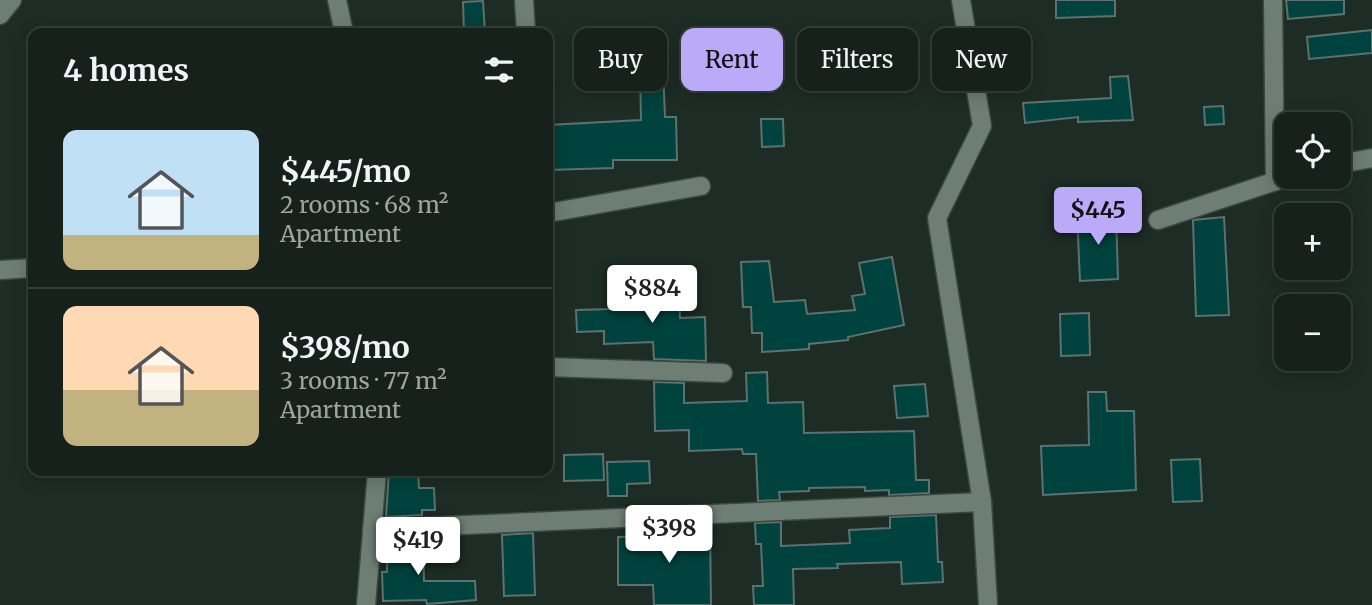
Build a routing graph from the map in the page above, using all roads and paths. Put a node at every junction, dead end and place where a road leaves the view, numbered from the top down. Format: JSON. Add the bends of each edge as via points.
{"nodes":[{"id":1,"x":12,"y":0,"type":"edge"},
{"id":2,"x":337,"y":0,"type":"edge"},
{"id":3,"x":524,"y":0,"type":"edge"},
{"id":4,"x":961,"y":0,"type":"edge"},
{"id":5,"x":1273,"y":0,"type":"edge"},
{"id":6,"x":0,"y":15,"type":"edge"},
{"id":7,"x":343,"y":28,"type":"edge"},
{"id":8,"x":526,"y":28,"type":"edge"},
{"id":9,"x":1279,"y":112,"type":"edge"},
{"id":10,"x":1372,"y":158,"type":"edge"},
{"id":11,"x":1351,"y":161,"type":"edge"},
{"id":12,"x":1274,"y":182,"type":"edge"},
{"id":13,"x":701,"y":186,"type":"dead end"},
{"id":14,"x":553,"y":212,"type":"edge"},
{"id":15,"x":1158,"y":220,"type":"dead end"},
{"id":16,"x":28,"y":268,"type":"edge"},
{"id":17,"x":0,"y":270,"type":"edge"},
{"id":18,"x":553,"y":367,"type":"edge"},
{"id":19,"x":723,"y":373,"type":"dead end"},
{"id":20,"x":377,"y":476,"type":"edge"},
{"id":21,"x":982,"y":502,"type":"junction"},
{"id":22,"x":372,"y":529,"type":"junction"},
{"id":23,"x":366,"y":605,"type":"edge"},
{"id":24,"x":988,"y":605,"type":"edge"}],
"edges":[{"from":1,"to":6,"type":"street"},
{"from":2,"to":7,"type":"street"},
{"from":3,"to":8,"type":"street"},
{"from":4,"to":21,"type":"street","via":[[982,126],[937,218]]},
{"from":5,"to":9,"type":"street"},
{"from":10,"to":11,"type":"street"},
{"from":12,"to":15,"type":"street"},
{"from":13,"to":14,"type":"street"},
{"from":16,"to":17,"type":"street"},
{"from":18,"to":19,"type":"street"},
{"from":20,"to":22,"type":"street"},
{"from":21,"to":22,"type":"street"},
{"from":21,"to":24,"type":"street"},
{"from":22,"to":23,"type":"street"}]}
